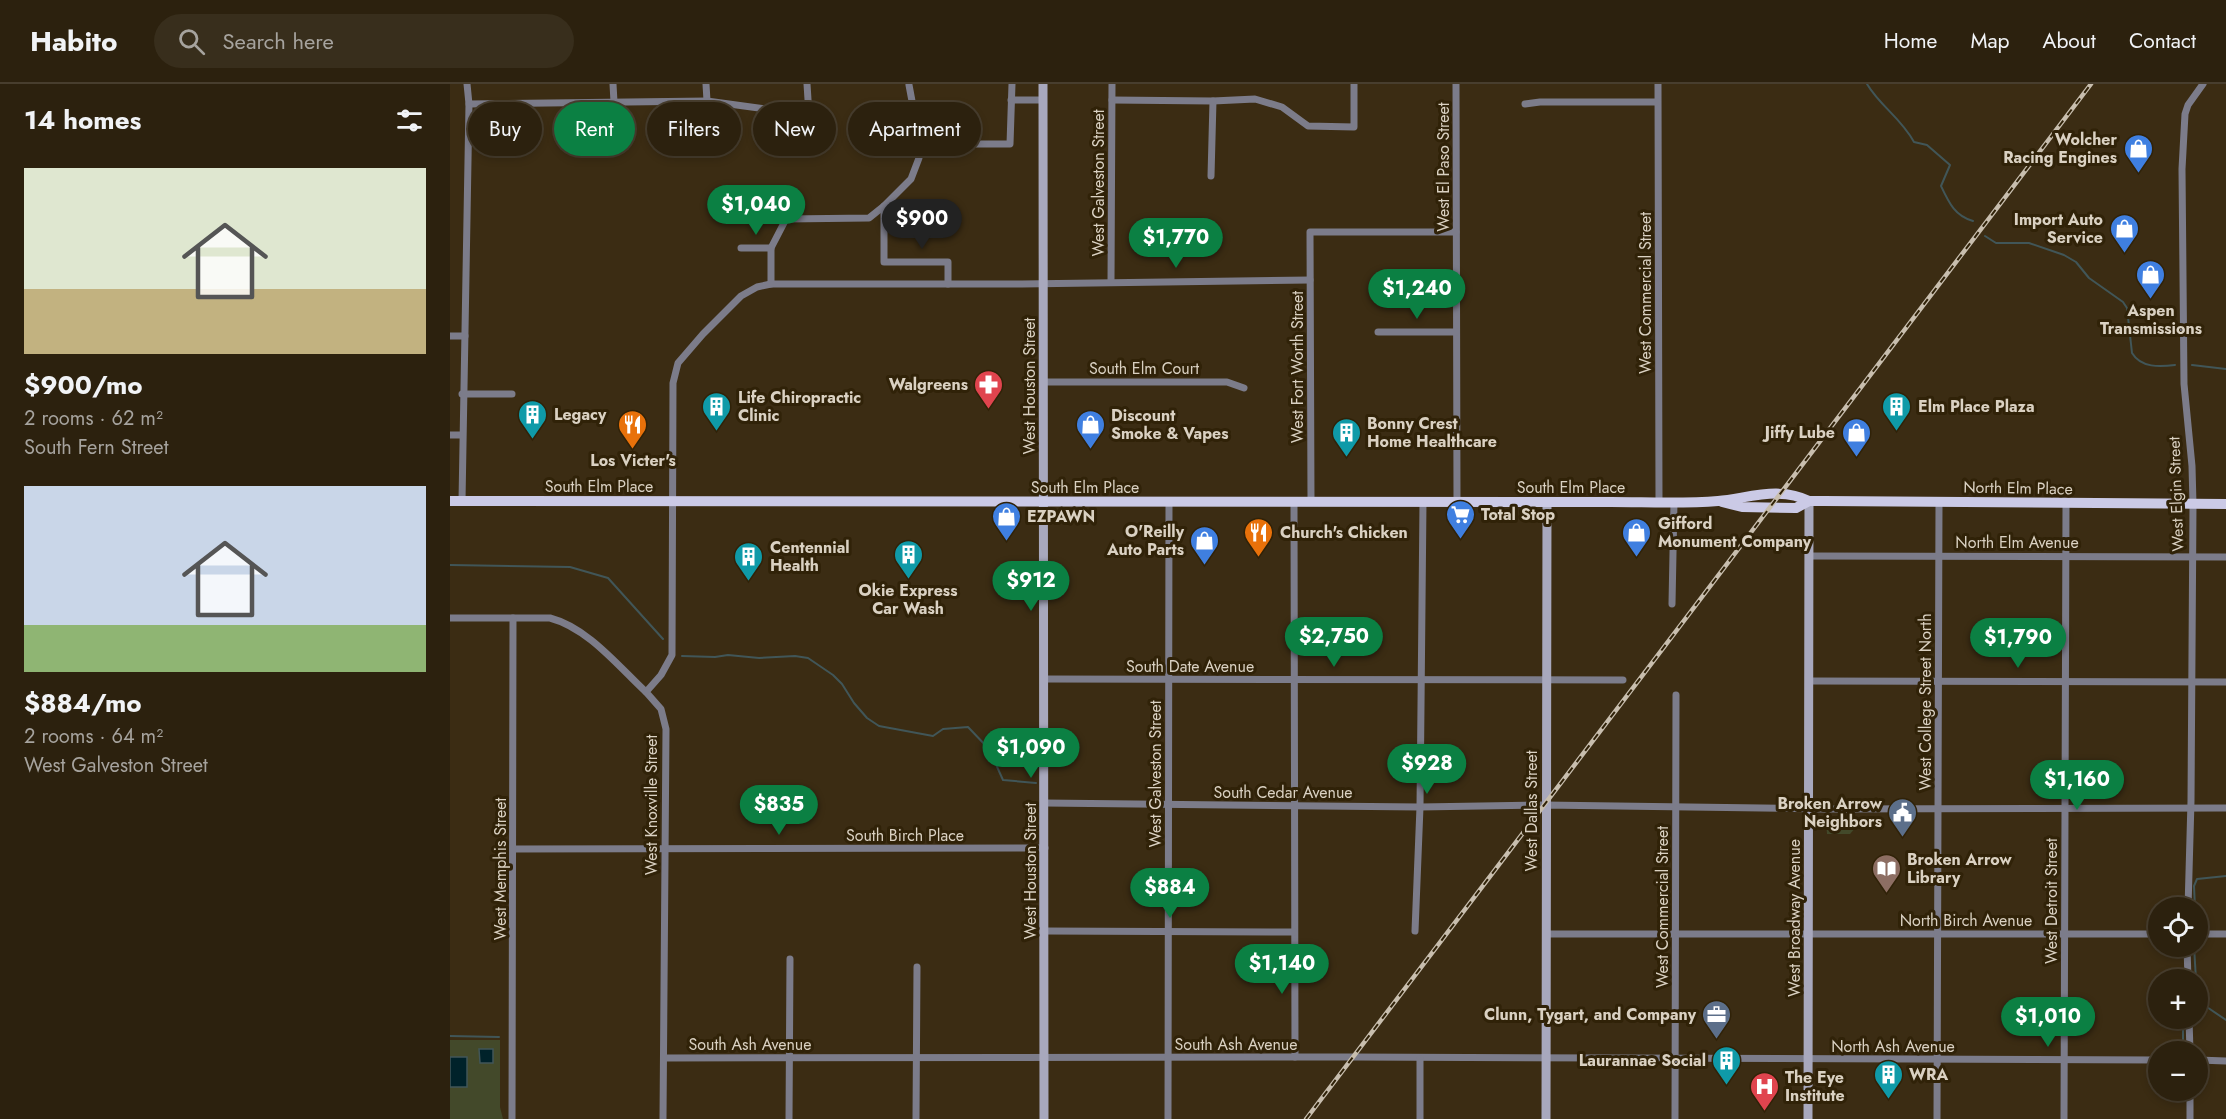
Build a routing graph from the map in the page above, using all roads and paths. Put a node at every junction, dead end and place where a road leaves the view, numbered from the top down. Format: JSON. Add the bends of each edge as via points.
{"nodes":[{"id":1,"x":467,"y":84,"type":"edge"},
{"id":2,"x":612,"y":84,"type":"edge"},
{"id":3,"x":706,"y":84,"type":"edge"},
{"id":4,"x":807,"y":84,"type":"edge"},
{"id":5,"x":1012,"y":84,"type":"edge"},
{"id":6,"x":1043,"y":84,"type":"edge"},
{"id":7,"x":1112,"y":84,"type":"edge"},
{"id":8,"x":1354,"y":84,"type":"edge"},
{"id":9,"x":1456,"y":84,"type":"edge"},
{"id":10,"x":1658,"y":84,"type":"edge"},
{"id":11,"x":2203,"y":84,"type":"edge"},
{"id":12,"x":909,"y":85,"type":"edge"},
{"id":13,"x":1011,"y":100,"type":"junction"},
{"id":14,"x":1043,"y":100,"type":"junction"},
{"id":15,"x":1112,"y":100,"type":"junction"},
{"id":16,"x":706,"y":101,"type":"junction"},
{"id":17,"x":1213,"y":101,"type":"junction"},
{"id":18,"x":469,"y":102,"type":"edge"},
{"id":19,"x":614,"y":102,"type":"joint"},
{"id":20,"x":912,"y":102,"type":"edge"},
{"id":21,"x":1657,"y":102,"type":"junction"},
{"id":22,"x":1525,"y":104,"type":"dead end"},
{"id":23,"x":981,"y":144,"type":"edge"},
{"id":24,"x":468,"y":156,"type":"edge"},
{"id":25,"x":919,"y":156,"type":"edge"},
{"id":26,"x":1211,"y":176,"type":"dead end"},
{"id":27,"x":884,"y":206,"type":"junction"},
{"id":28,"x":1456,"y":232,"type":"junction"},
{"id":29,"x":741,"y":248,"type":"dead end"},
{"id":30,"x":771,"y":248,"type":"junction"},
{"id":31,"x":1310,"y":280,"type":"junction"},
{"id":32,"x":1111,"y":282,"type":"junction"},
{"id":33,"x":771,"y":284,"type":"junction"},
{"id":34,"x":948,"y":284,"type":"junction"},
{"id":35,"x":1043,"y":284,"type":"junction"},
{"id":36,"x":1378,"y":332,"type":"dead end"},
{"id":37,"x":1456,"y":332,"type":"junction"},
{"id":38,"x":450,"y":336,"type":"edge"},
{"id":39,"x":465,"y":336,"type":"junction"},
{"id":40,"x":1044,"y":382,"type":"junction"},
{"id":41,"x":1244,"y":388,"type":"dead end"},
{"id":42,"x":462,"y":393,"type":"junction"},
{"id":43,"x":512,"y":394,"type":"dead end"},
{"id":44,"x":450,"y":435,"type":"edge"},
{"id":45,"x":462,"y":435,"type":"junction"},
{"id":46,"x":456,"y":501,"type":"edge"},
{"id":47,"x":673,"y":501,"type":"junction"},
{"id":48,"x":1169,"y":501,"type":"junction"},
{"id":49,"x":1809,"y":501,"type":"junction"},
{"id":50,"x":1044,"y":502,"type":"junction"},
{"id":51,"x":1294,"y":502,"type":"junction"},
{"id":52,"x":1311,"y":502,"type":"junction"},
{"id":53,"x":1423,"y":502,"type":"junction"},
{"id":54,"x":1457,"y":502,"type":"junction"},
{"id":55,"x":1547,"y":502,"type":"junction"},
{"id":56,"x":1659,"y":502,"type":"junction"},
{"id":57,"x":1674,"y":502,"type":"junction"},
{"id":58,"x":1940,"y":502,"type":"junction"},
{"id":59,"x":2066,"y":504,"type":"junction"},
{"id":60,"x":2193,"y":504,"type":"junction"},
{"id":61,"x":2226,"y":504,"type":"edge"},
{"id":62,"x":1939,"y":555,"type":"junction"},
{"id":63,"x":1809,"y":556,"type":"junction"},
{"id":64,"x":2065,"y":556,"type":"junction"},
{"id":65,"x":2192,"y":556,"type":"junction"},
{"id":66,"x":2226,"y":557,"type":"edge"},
{"id":67,"x":1672,"y":604,"type":"dead end"},
{"id":68,"x":450,"y":618,"type":"edge"},
{"id":69,"x":513,"y":618,"type":"junction"},
{"id":70,"x":1044,"y":679,"type":"junction"},
{"id":71,"x":1168,"y":680,"type":"junction"},
{"id":72,"x":1295,"y":680,"type":"junction"},
{"id":73,"x":1546,"y":680,"type":"junction"},
{"id":74,"x":1623,"y":680,"type":"dead end"},
{"id":75,"x":1420,"y":681,"type":"junction"},
{"id":76,"x":1809,"y":681,"type":"junction"},
{"id":77,"x":1939,"y":681,"type":"junction"},
{"id":78,"x":2064,"y":681,"type":"junction"},
{"id":79,"x":2191,"y":682,"type":"junction"},
{"id":80,"x":2226,"y":682,"type":"edge"},
{"id":81,"x":646,"y":692,"type":"junction"},
{"id":82,"x":1676,"y":695,"type":"dead end"},
{"id":83,"x":1045,"y":803,"type":"junction"},
{"id":84,"x":1168,"y":805,"type":"junction"},
{"id":85,"x":1546,"y":805,"type":"junction"},
{"id":86,"x":1295,"y":806,"type":"junction"},
{"id":87,"x":1676,"y":806,"type":"junction"},
{"id":88,"x":1420,"y":807,"type":"junction"},
{"id":89,"x":1809,"y":808,"type":"junction"},
{"id":90,"x":1939,"y":808,"type":"junction"},
{"id":91,"x":2065,"y":808,"type":"junction"},
{"id":92,"x":2191,"y":808,"type":"junction"},
{"id":93,"x":2226,"y":808,"type":"edge"},
{"id":94,"x":1045,"y":848,"type":"junction"},
{"id":95,"x":513,"y":849,"type":"junction"},
{"id":96,"x":664,"y":849,"type":"junction"},
{"id":97,"x":2188,"y":897,"type":"edge"},
{"id":98,"x":1045,"y":931,"type":"junction"},
{"id":99,"x":1415,"y":931,"type":"dead end"},
{"id":100,"x":1168,"y":932,"type":"junction"},
{"id":101,"x":1294,"y":932,"type":"junction"},
{"id":102,"x":1676,"y":933,"type":"junction"},
{"id":103,"x":1546,"y":934,"type":"junction"},
{"id":104,"x":1809,"y":934,"type":"junction"},
{"id":105,"x":1938,"y":934,"type":"junction"},
{"id":106,"x":2064,"y":934,"type":"junction"},
{"id":107,"x":2148,"y":934,"type":"edge"},
{"id":108,"x":2208,"y":934,"type":"edge"},
{"id":109,"x":2226,"y":934,"type":"edge"},
{"id":110,"x":789,"y":958,"type":"dead end"},
{"id":111,"x":917,"y":967,"type":"dead end"},
{"id":112,"x":916,"y":1057,"type":"junction"},
{"id":113,"x":1295,"y":1057,"type":"junction"},
{"id":114,"x":664,"y":1058,"type":"junction"},
{"id":115,"x":789,"y":1058,"type":"junction"},
{"id":116,"x":1045,"y":1058,"type":"junction"},
{"id":117,"x":1168,"y":1058,"type":"junction"},
{"id":118,"x":1420,"y":1059,"type":"junction"},
{"id":119,"x":1546,"y":1059,"type":"junction"},
{"id":120,"x":1675,"y":1060,"type":"junction"},
{"id":121,"x":1808,"y":1060,"type":"junction"},
{"id":122,"x":1938,"y":1060,"type":"junction"},
{"id":123,"x":2064,"y":1060,"type":"junction"},
{"id":124,"x":2148,"y":1060,"type":"edge"},
{"id":125,"x":2208,"y":1060,"type":"edge"},
{"id":126,"x":2226,"y":1060,"type":"edge"},
{"id":127,"x":2190,"y":1101,"type":"edge"},
{"id":128,"x":512,"y":1119,"type":"edge"},
{"id":129,"x":663,"y":1119,"type":"edge"},
{"id":130,"x":789,"y":1119,"type":"edge"},
{"id":131,"x":916,"y":1119,"type":"edge"},
{"id":132,"x":1044,"y":1119,"type":"edge"},
{"id":133,"x":1168,"y":1119,"type":"edge"},
{"id":134,"x":1420,"y":1119,"type":"edge"},
{"id":135,"x":1546,"y":1119,"type":"edge"},
{"id":136,"x":1675,"y":1119,"type":"edge"},
{"id":137,"x":1808,"y":1119,"type":"edge"},
{"id":138,"x":1937,"y":1119,"type":"edge"},
{"id":139,"x":2064,"y":1119,"type":"edge"},
{"id":140,"x":2190,"y":1119,"type":"edge"}],
"edges":[{"from":1,"to":18,"type":"street"},
{"from":2,"to":19,"type":"street"},
{"from":3,"to":16,"type":"street"},
{"from":4,"to":16,"type":"street","via":[[809,115]]},
{"from":5,"to":13,"type":"street"},
{"from":6,"to":14,"type":"street","name":"West Houston Street"},
{"from":7,"to":15,"type":"street","name":"West Galveston Street"},
{"from":8,"to":17,"type":"street","via":[[1354,128],[1308,126],[1282,107],[1255,99]]},
{"from":9,"to":28,"type":"street","name":"West El Paso Street"},
{"from":10,"to":21,"type":"street","name":"West Commercial Street"},
{"from":11,"to":60,"type":"street","name":"West Elgin Street","via":[[2185,114],[2182,160],[2184,384]]},
{"from":12,"to":20,"type":"street"},
{"from":13,"to":14,"type":"street"},
{"from":13,"to":23,"type":"street","via":[[1010,144]]},
{"from":14,"to":35,"type":"street","name":"West Houston Street"},
{"from":15,"to":17,"type":"street"},
{"from":15,"to":32,"type":"street","name":"West Galveston Street"},
{"from":16,"to":19,"type":"street"},
{"from":17,"to":26,"type":"street"},
{"from":21,"to":22,"type":"street"},
{"from":21,"to":56,"type":"street","name":"West Commercial Street"},
{"from":24,"to":39,"type":"street"},
{"from":25,"to":27,"type":"street","via":[[911,179]]},
{"from":27,"to":30,"type":"street","via":[[869,218],[786,219]]},
{"from":27,"to":34,"type":"street","via":[[884,262],[948,262]]},
{"from":28,"to":31,"type":"street","name":"West Fort Worth Street","via":[[1310,232]]},
{"from":28,"to":37,"type":"street","name":"West El Paso Street"},
{"from":29,"to":30,"type":"street"},
{"from":30,"to":33,"type":"street"},
{"from":31,"to":32,"type":"street"},
{"from":31,"to":52,"type":"street","name":"West Fort Worth Street"},
{"from":32,"to":35,"type":"street"},
{"from":33,"to":34,"type":"street"},
{"from":33,"to":47,"type":"street","via":[[741,296],[678,363],[673,383]]},
{"from":34,"to":35,"type":"street"},
{"from":35,"to":40,"type":"street","name":"West Houston Street"},
{"from":36,"to":37,"type":"street"},
{"from":37,"to":54,"type":"street","name":"West El Paso Street"},
{"from":38,"to":39,"type":"street"},
{"from":39,"to":42,"type":"street"},
{"from":40,"to":41,"type":"street","name":"South Elm Court","via":[[1227,382]]},
{"from":40,"to":50,"type":"street","name":"West Houston Street"},
{"from":42,"to":43,"type":"street"},
{"from":42,"to":45,"type":"street"},
{"from":44,"to":45,"type":"street"},
{"from":45,"to":46,"type":"street"},
{"from":46,"to":47,"type":"main road","name":"South Elm Place"},
{"from":47,"to":50,"type":"main road","name":"South Elm Place"},
{"from":47,"to":81,"type":"street","via":[[672,655]]},
{"from":48,"to":50,"type":"main road","name":"South Elm Place"},
{"from":48,"to":51,"type":"main road","name":"South Elm Place"},
{"from":48,"to":71,"type":"street","name":"West Galveston Street"},
{"from":49,"to":57,"type":"main road","name":"South Elm Place","via":[[1780,494]]},
{"from":49,"to":58,"type":"main road","name":"North Elm Place"},
{"from":49,"to":63,"type":"street","name":"West Broadway Avenue"},
{"from":50,"to":70,"type":"street","name":"West Houston Street"},
{"from":51,"to":52,"type":"main road","name":"South Elm Place"},
{"from":51,"to":72,"type":"street"},
{"from":52,"to":53,"type":"main road","name":"South Elm Place"},
{"from":53,"to":54,"type":"main road","name":"South Elm Place"},
{"from":53,"to":75,"type":"street"},
{"from":54,"to":55,"type":"main road","name":"South Elm Place"},
{"from":55,"to":56,"type":"main road","name":"South Elm Place"},
{"from":55,"to":73,"type":"street","name":"West Dallas Street"},
{"from":56,"to":57,"type":"main road","name":"South Elm Place"},
{"from":57,"to":67,"type":"street"},
{"from":58,"to":59,"type":"main road","name":"North Elm Place"},
{"from":58,"to":62,"type":"street","name":"West College Street North"},
{"from":59,"to":60,"type":"main road","name":"North Elm Place"},
{"from":59,"to":64,"type":"street","name":"West Detroit Street"},
{"from":60,"to":61,"type":"main road","name":"North Elm Place"},
{"from":60,"to":65,"type":"street","name":"West Elgin Street"},
{"from":62,"to":63,"type":"street","name":"North Elm Avenue"},
{"from":62,"to":64,"type":"street","name":"North Elm Avenue"},
{"from":62,"to":77,"type":"street","name":"West College Street North"},
{"from":63,"to":76,"type":"street","name":"West Broadway Avenue"},
{"from":64,"to":65,"type":"street","name":"North Elm Avenue"},
{"from":64,"to":78,"type":"street","name":"West Detroit Street"},
{"from":65,"to":66,"type":"street","name":"North Elm Avenue"},
{"from":65,"to":79,"type":"street","name":"West Elgin Street"},
{"from":68,"to":69,"type":"street"},
{"from":69,"to":81,"type":"street","via":[[550,618],[574,628]]},
{"from":69,"to":95,"type":"street","name":"West Memphis Street"},
{"from":70,"to":71,"type":"street","name":"South Date Avenue"},
{"from":70,"to":83,"type":"street","name":"West Houston Street"},
{"from":71,"to":72,"type":"street","name":"South Date Avenue"},
{"from":71,"to":84,"type":"street","name":"West Galveston Street"},
{"from":72,"to":75,"type":"street","name":"South Date Avenue"},
{"from":72,"to":86,"type":"street"},
{"from":73,"to":74,"type":"street","name":"South Date Avenue"},
{"from":73,"to":75,"type":"street","name":"South Date Avenue"},
{"from":73,"to":85,"type":"street","name":"West Dallas Street"},
{"from":75,"to":88,"type":"street"},
{"from":76,"to":77,"type":"street"},
{"from":76,"to":89,"type":"street","name":"West Broadway Avenue"},
{"from":77,"to":78,"type":"street"},
{"from":77,"to":90,"type":"street","name":"West College Street North"},
{"from":78,"to":79,"type":"street"},
{"from":78,"to":91,"type":"street","name":"West Detroit Street"},
{"from":79,"to":80,"type":"street"},
{"from":79,"to":92,"type":"street","name":"West Elgin Street"},
{"from":81,"to":96,"type":"street","name":"West Knoxville Street","via":[[657,703],[665,722]]},
{"from":82,"to":87,"type":"street","name":"West Commercial Street"},
{"from":83,"to":84,"type":"street","name":"South Cedar Avenue"},
{"from":83,"to":94,"type":"street","name":"West Houston Street"},
{"from":84,"to":86,"type":"street","name":"South Cedar Avenue"},
{"from":84,"to":100,"type":"street","name":"West Galveston Street"},
{"from":85,"to":87,"type":"street","name":"South Cedar Avenue"},
{"from":85,"to":88,"type":"street","name":"South Cedar Avenue"},
{"from":85,"to":103,"type":"street","name":"West Dallas Street"},
{"from":86,"to":88,"type":"street","name":"South Cedar Avenue"},
{"from":86,"to":101,"type":"street"},
{"from":87,"to":89,"type":"street","name":"South Cedar Avenue"},
{"from":87,"to":102,"type":"street","name":"West Commercial Street"},
{"from":88,"to":99,"type":"street"},
{"from":89,"to":90,"type":"street","name":"South Cedar Avenue"},
{"from":89,"to":104,"type":"street","name":"West Broadway Avenue"},
{"from":90,"to":91,"type":"street","name":"South Cedar Avenue"},
{"from":90,"to":105,"type":"street","name":"West College Street North"},
{"from":91,"to":92,"type":"street","name":"South Cedar Avenue"},
{"from":91,"to":106,"type":"street","name":"West Detroit Street"},
{"from":92,"to":93,"type":"street","name":"South Cedar Avenue"},
{"from":92,"to":97,"type":"street","name":"West Elgin Street"},
{"from":94,"to":96,"type":"street","name":"South Birch Place"},
{"from":94,"to":98,"type":"street","name":"West Houston Street"},
{"from":95,"to":96,"type":"street","name":"South Birch Place"},
{"from":95,"to":128,"type":"street","name":"West Memphis Street"},
{"from":96,"to":114,"type":"street","name":"West Knoxville Street"},
{"from":98,"to":100,"type":"street"},
{"from":98,"to":116,"type":"street","name":"West Houston Street"},
{"from":100,"to":101,"type":"street"},
{"from":100,"to":117,"type":"street","name":"West Galveston Street"},
{"from":101,"to":113,"type":"street"},
{"from":102,"to":103,"type":"street","name":"North Birch Avenue"},
{"from":102,"to":104,"type":"street","name":"North Birch Avenue"},
{"from":102,"to":120,"type":"street","name":"West Commercial Street"},
{"from":103,"to":119,"type":"street","name":"West Dallas Street"},
{"from":104,"to":105,"type":"street","name":"North Birch Avenue"},
{"from":104,"to":121,"type":"street","name":"West Broadway Avenue"},
{"from":105,"to":106,"type":"street","name":"North Birch Avenue"},
{"from":105,"to":122,"type":"street","name":"West College Street North"},
{"from":106,"to":107,"type":"street","name":"North Birch Avenue"},
{"from":106,"to":123,"type":"street","name":"West Detroit Street"},
{"from":108,"to":109,"type":"street"},
{"from":110,"to":115,"type":"street"},
{"from":111,"to":112,"type":"street"},
{"from":112,"to":115,"type":"street","name":"South Ash Avenue"},
{"from":112,"to":116,"type":"street","name":"South Ash Avenue"},
{"from":112,"to":131,"type":"street"},
{"from":113,"to":117,"type":"street","name":"South Ash Avenue"},
{"from":113,"to":118,"type":"street","name":"South Ash Avenue"},
{"from":114,"to":115,"type":"street","name":"South Ash Avenue"},
{"from":114,"to":129,"type":"street","name":"West Knoxville Street"},
{"from":115,"to":130,"type":"street"},
{"from":116,"to":117,"type":"street","name":"South Ash Avenue"},
{"from":116,"to":132,"type":"street","name":"West Houston Street"},
{"from":117,"to":133,"type":"street","name":"West Galveston Street"},
{"from":118,"to":119,"type":"street","name":"South Ash Avenue"},
{"from":118,"to":134,"type":"street"},
{"from":119,"to":120,"type":"street","name":"South Ash Avenue"},
{"from":119,"to":135,"type":"street","name":"West Dallas Street"},
{"from":120,"to":121,"type":"street","name":"South Ash Avenue"},
{"from":120,"to":136,"type":"street","name":"West Commercial Street"},
{"from":121,"to":122,"type":"street","name":"North Ash Avenue"},
{"from":121,"to":137,"type":"street","name":"West Broadway Avenue"},
{"from":122,"to":123,"type":"street","name":"North Ash Avenue"},
{"from":122,"to":138,"type":"street","name":"West College Street North"},
{"from":123,"to":124,"type":"street","name":"North Ash Avenue"},
{"from":123,"to":139,"type":"street","name":"West Detroit Street"},
{"from":125,"to":126,"type":"street"},
{"from":127,"to":140,"type":"street"}]}
